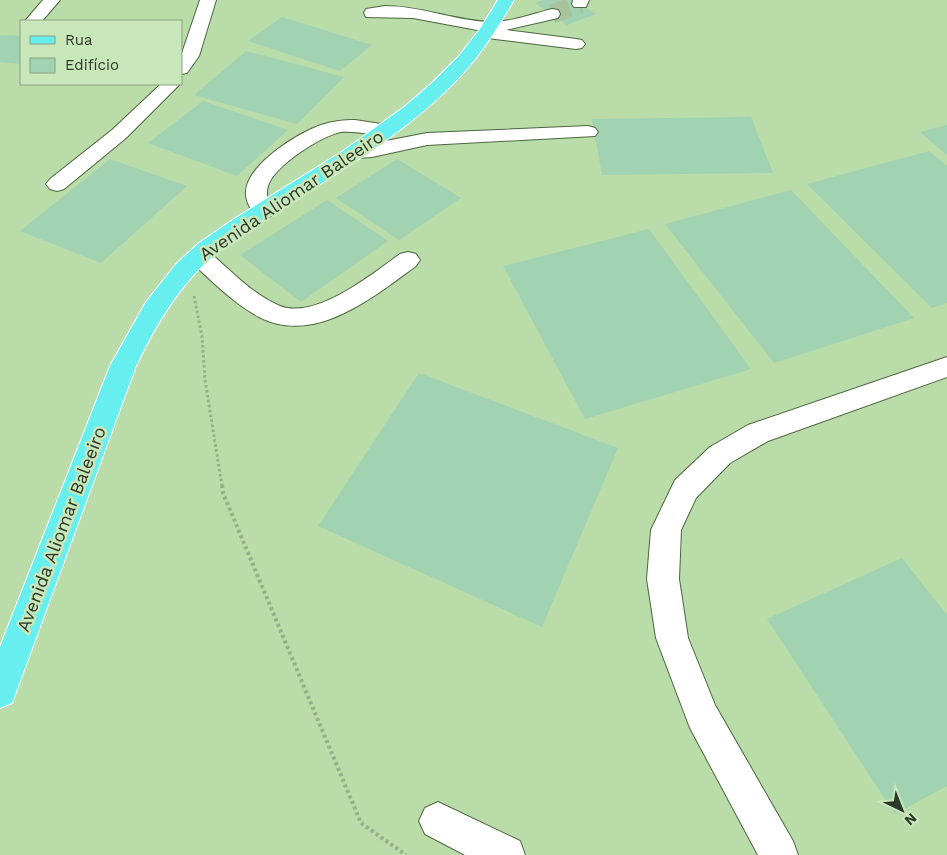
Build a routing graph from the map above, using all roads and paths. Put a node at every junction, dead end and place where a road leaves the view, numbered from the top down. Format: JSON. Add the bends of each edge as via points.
{"nodes":[{"id":1,"x":52,"y":0,"type":"edge"},
{"id":2,"x":208,"y":0,"type":"edge"},
{"id":3,"x":506,"y":0,"type":"edge"},
{"id":4,"x":372,"y":13,"type":"dead end"},
{"id":5,"x":552,"y":14,"type":"tunnel mouth"},
{"id":6,"x":34,"y":20,"type":"edge"},
{"id":7,"x":488,"y":30,"type":"junction"},
{"id":8,"x":576,"y":44,"type":"dead end"},
{"id":9,"x":182,"y":68,"type":"edge"},
{"id":10,"x":170,"y":85,"type":"edge"},
{"id":11,"x":387,"y":130,"type":"junction"},
{"id":12,"x":588,"y":132,"type":"dead end"},
{"id":13,"x":357,"y":152,"type":"junction"},
{"id":14,"x":57,"y":184,"type":"dead end"},
{"id":15,"x":263,"y":211,"type":"junction"},
{"id":16,"x":199,"y":256,"type":"junction"},
{"id":17,"x":408,"y":260,"type":"dead end"},
{"id":18,"x":167,"y":291,"type":"junction"},
{"id":19,"x":947,"y":367,"type":"edge"},
{"id":20,"x":0,"y":691,"type":"edge"},
{"id":21,"x":438,"y":821,"type":"dead end"},
{"id":22,"x":406,"y":855,"type":"edge"},
{"id":23,"x":506,"y":855,"type":"edge"},
{"id":24,"x":779,"y":855,"type":"edge"}],
"edges":[{"from":1,"to":6,"type":"street"},
{"from":2,"to":9,"type":"street","via":[[190,56]]},
{"from":3,"to":7,"type":"main road","name":"Avenida Aliomar Baleeiro"},
{"from":4,"to":7,"type":"street","via":[[396,10]]},
{"from":5,"to":7,"type":"street"},
{"from":7,"to":8,"type":"street"},
{"from":7,"to":11,"type":"main road","name":"Avenida Aliomar Baleeiro","via":[[440,84]]},
{"from":10,"to":14,"type":"street","via":[[119,134]]},
{"from":11,"to":13,"type":"main road","name":"Avenida Aliomar Baleeiro"},
{"from":11,"to":15,"type":"street","via":[[334,127],[311,137],[264,173],[256,193]]},
{"from":12,"to":13,"type":"street","via":[[427,139]]},
{"from":13,"to":15,"type":"main road","name":"Avenida Aliomar Baleeiro"},
{"from":15,"to":16,"type":"main road","name":"Avenida Aliomar Baleeiro"},
{"from":16,"to":17,"type":"street","via":[[256,302],[278,315],[292,318],[303,318],[336,306]]},
{"from":16,"to":18,"type":"main road","name":"Avenida Aliomar Baleeiro"},
{"from":18,"to":20,"type":"main road","name":"Avenida Aliomar Baleeiro","via":[[138,333],[123,366]]},
{"from":18,"to":22,"type":"path","via":[[185,296],[192,286],[223,492],[357,813],[361,822]]},
{"from":19,"to":24,"type":"street","via":[[758,433],[727,450],[686,489],[666,530],[663,579],[672,638],[702,716]]},
{"from":21,"to":23,"type":"street"}]}
